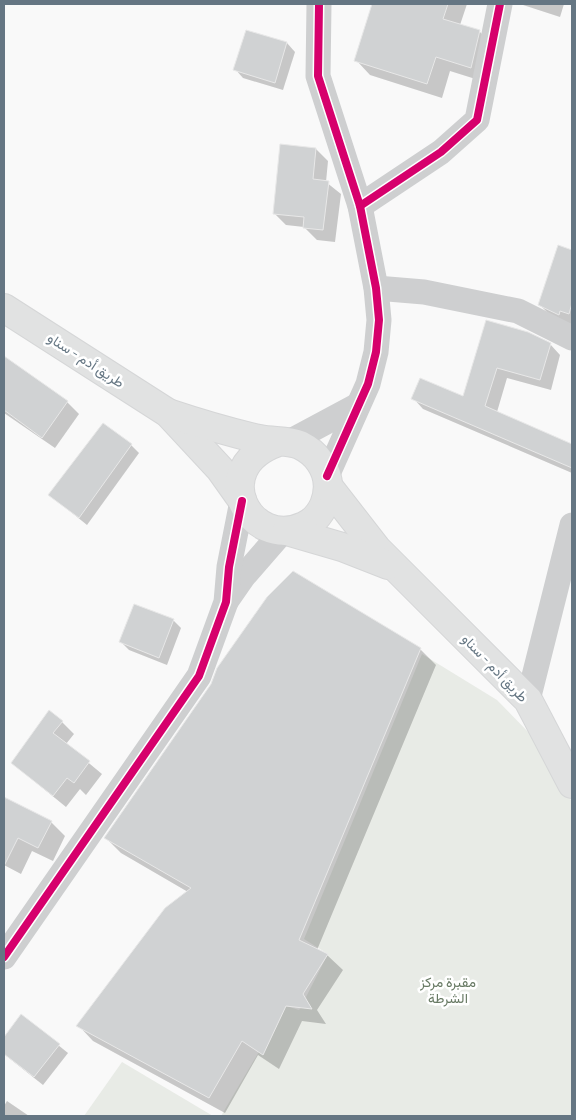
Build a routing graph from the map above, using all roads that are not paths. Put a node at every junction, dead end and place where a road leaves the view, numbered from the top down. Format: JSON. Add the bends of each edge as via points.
{"nodes":[{"id":1,"x":319,"y":4,"type":"edge"},
{"id":2,"x":500,"y":4,"type":"edge"},
{"id":3,"x":360,"y":206,"type":"junction"},
{"id":4,"x":376,"y":288,"type":"junction"},
{"id":5,"x":4,"y":308,"type":"edge"},
{"id":6,"x":572,"y":338,"type":"edge"},
{"id":7,"x":358,"y":405,"type":"junction"},
{"id":8,"x":168,"y":413,"type":"junction"},
{"id":9,"x":282,"y":443,"type":"junction"},
{"id":10,"x":328,"y":481,"type":"junction"},
{"id":11,"x":242,"y":500,"type":"junction"},
{"id":12,"x":572,"y":525,"type":"edge"},
{"id":13,"x":285,"y":531,"type":"junction"},
{"id":14,"x":396,"y":568,"type":"junction"},
{"id":15,"x":226,"y":602,"type":"junction"},
{"id":16,"x":528,"y":700,"type":"junction"},
{"id":17,"x":572,"y":784,"type":"edge"},
{"id":18,"x":4,"y":957,"type":"edge"}],
"edges":[{"from":1,"to":3,"type":"street","via":[[318,76]]},
{"from":2,"to":3,"type":"street","via":[[477,120],[441,152]]},
{"from":3,"to":4,"type":"street"},
{"from":4,"to":6,"type":"street","via":[[424,292],[518,311]]},
{"from":4,"to":7,"type":"street","via":[[379,320],[376,352],[368,384]]},
{"from":5,"to":8,"type":"main road","name":"طريق أدم - سناو"},
{"from":7,"to":9,"type":"street"},
{"from":7,"to":10,"type":"street"},
{"from":8,"to":9,"type":"main road","name":"طريق أدم - سناو","via":[[240,435]]},
{"from":8,"to":11,"type":"main road","name":"طريق أدم - سناو"},
{"from":9,"to":10,"type":"main road","via":[[309,450],[317,457]]},
{"from":9,"to":11,"type":"main road","via":[[262,448],[250,458],[242,471]]},
{"from":10,"to":13,"type":"main road","via":[[327,497],[317,516],[308,524]]},
{"from":10,"to":14,"type":"main road","name":"طريق أدم - سناو","via":[[360,529]]},
{"from":11,"to":13,"type":"main road","via":[[258,522]]},
{"from":11,"to":15,"type":"street"},
{"from":12,"to":16,"type":"street"},
{"from":13,"to":14,"type":"main road","name":"طريق أدم - سناو","via":[[342,547]]},
{"from":13,"to":15,"type":"street","via":[[243,577]]},
{"from":14,"to":16,"type":"main road","name":"طريق أدم - سناو"},
{"from":15,"to":18,"type":"street","via":[[199,676]]},
{"from":16,"to":17,"type":"main road","name":"طريق أدم - سناو"}]}
